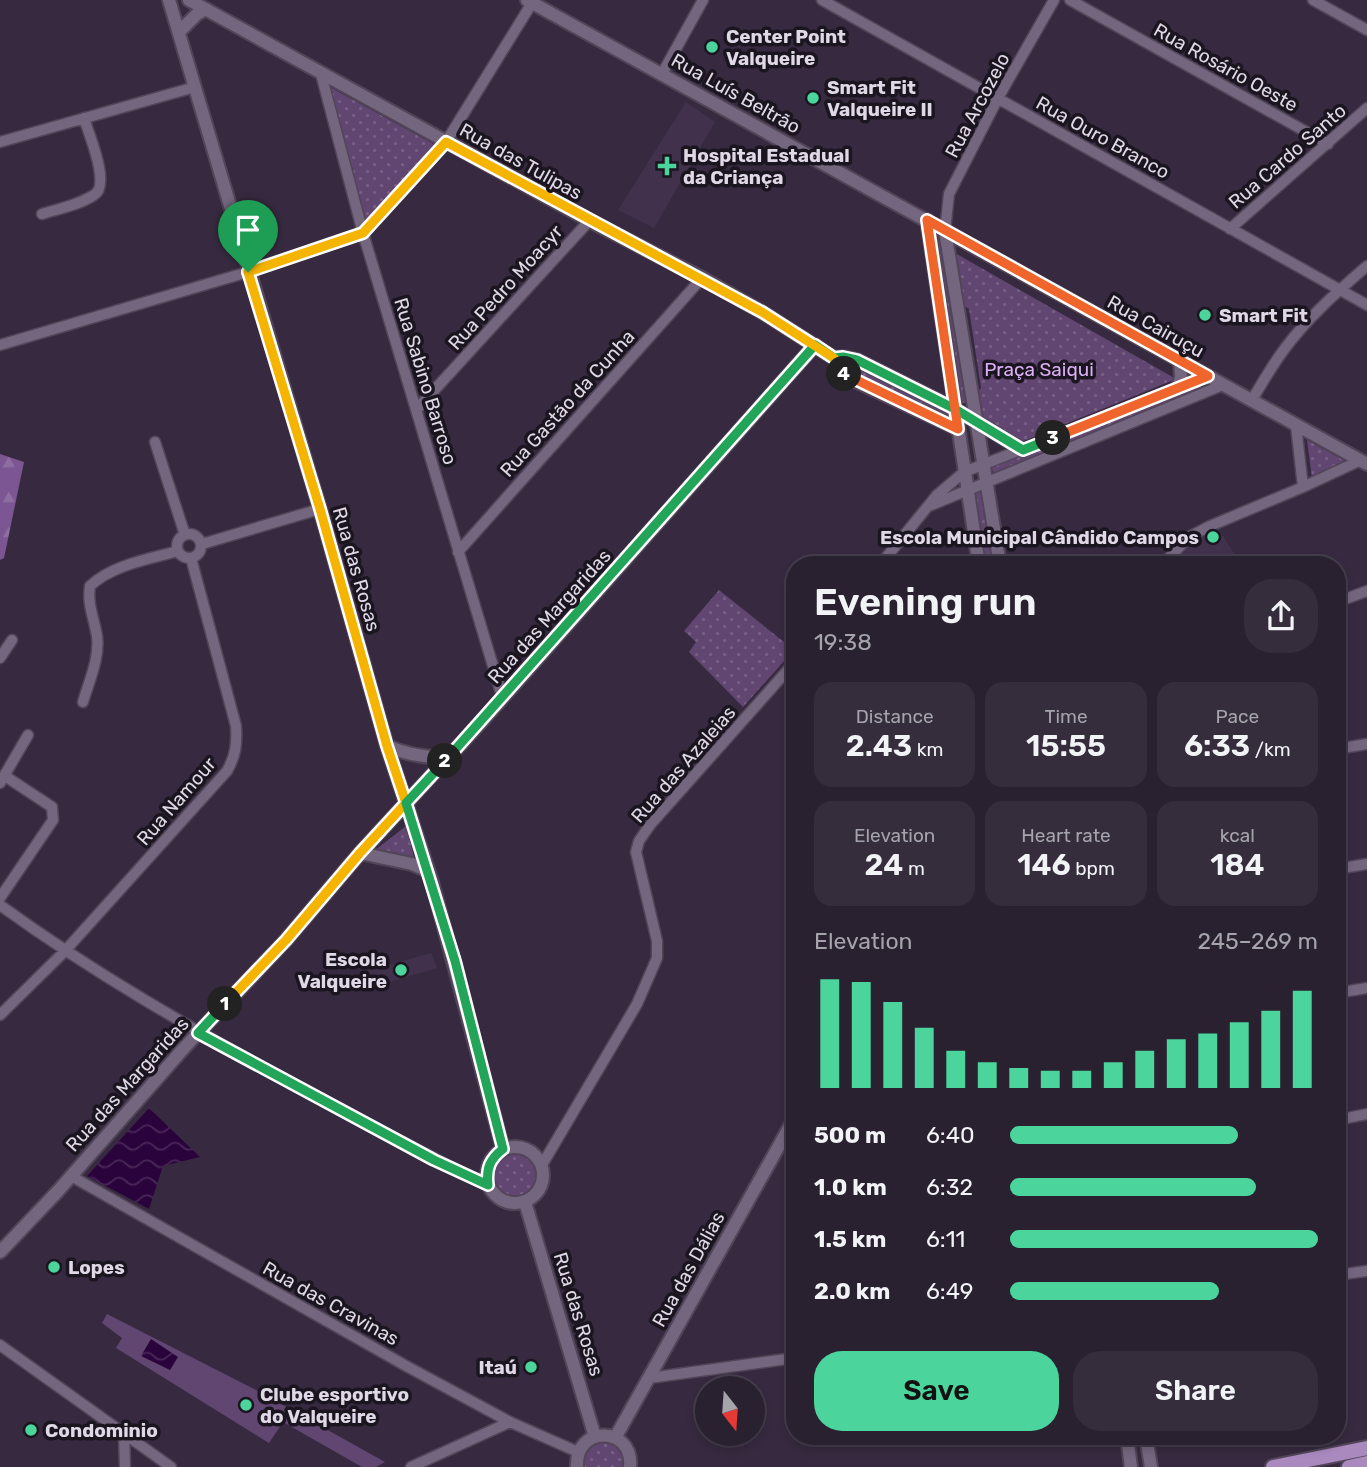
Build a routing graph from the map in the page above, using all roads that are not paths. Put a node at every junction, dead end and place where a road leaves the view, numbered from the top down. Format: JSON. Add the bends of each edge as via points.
{"nodes":[{"id":1,"x":169,"y":0,"type":"edge"},
{"id":2,"x":189,"y":0,"type":"edge"},
{"id":3,"x":703,"y":0,"type":"edge"},
{"id":4,"x":822,"y":0,"type":"edge"},
{"id":5,"x":1054,"y":0,"type":"edge"},
{"id":6,"x":1070,"y":0,"type":"edge"},
{"id":7,"x":1312,"y":0,"type":"edge"},
{"id":8,"x":529,"y":1,"type":"edge"},
{"id":9,"x":206,"y":9,"type":"junction"},
{"id":10,"x":1367,"y":30,"type":"edge"},
{"id":11,"x":178,"y":32,"type":"junction"},
{"id":12,"x":321,"y":74,"type":"junction"},
{"id":13,"x":662,"y":74,"type":"junction"},
{"id":14,"x":195,"y":87,"type":"junction"},
{"id":15,"x":998,"y":99,"type":"junction"},
{"id":16,"x":1367,"y":108,"type":"edge"},
{"id":17,"x":84,"y":118,"type":"junction"},
{"id":18,"x":0,"y":142,"type":"edge"},
{"id":19,"x":446,"y":142,"type":"junction"},
{"id":20,"x":1328,"y":144,"type":"junction"},
{"id":21,"x":42,"y":214,"type":"dead end"},
{"id":22,"x":590,"y":220,"type":"junction"},
{"id":23,"x":927,"y":220,"type":"junction"},
{"id":24,"x":1230,"y":229,"type":"junction"},
{"id":25,"x":945,"y":231,"type":"junction"},
{"id":26,"x":363,"y":233,"type":"junction"},
{"id":27,"x":1367,"y":266,"type":"edge"},
{"id":28,"x":248,"y":272,"type":"junction"},
{"id":29,"x":702,"y":278,"type":"junction"},
{"id":30,"x":1340,"y":290,"type":"junction"},
{"id":31,"x":1367,"y":305,"type":"edge"},
{"id":32,"x":0,"y":345,"type":"edge"},
{"id":33,"x":815,"y":345,"type":"junction"},
{"id":34,"x":834,"y":358,"type":"junction"},
{"id":35,"x":1180,"y":361,"type":"junction"},
{"id":36,"x":1208,"y":376,"type":"junction"},
{"id":37,"x":1223,"y":385,"type":"junction"},
{"id":38,"x":1178,"y":388,"type":"junction"},
{"id":39,"x":1251,"y":401,"type":"junction"},
{"id":40,"x":417,"y":409,"type":"junction"},
{"id":41,"x":955,"y":409,"type":"junction"},
{"id":42,"x":1095,"y":421,"type":"junction"},
{"id":43,"x":977,"y":422,"type":"junction"},
{"id":44,"x":1296,"y":426,"type":"junction"},
{"id":45,"x":958,"y":429,"type":"junction"},
{"id":46,"x":1101,"y":435,"type":"junction"},
{"id":47,"x":155,"y":442,"type":"dead end"},
{"id":48,"x":1023,"y":450,"type":"junction"},
{"id":49,"x":1364,"y":462,"type":"edge"},
{"id":50,"x":984,"y":465,"type":"junction"},
{"id":51,"x":964,"y":472,"type":"junction"},
{"id":52,"x":987,"y":481,"type":"junction"},
{"id":53,"x":1303,"y":488,"type":"junction"},
{"id":54,"x":967,"y":490,"type":"junction"},
{"id":55,"x":929,"y":506,"type":"junction"},
{"id":56,"x":320,"y":509,"type":"junction"},
{"id":57,"x":185,"y":535,"type":"junction"},
{"id":58,"x":202,"y":544,"type":"junction"},
{"id":59,"x":178,"y":551,"type":"junction"},
{"id":60,"x":458,"y":552,"type":"junction"},
{"id":61,"x":887,"y":556,"type":"edge"},
{"id":62,"x":978,"y":556,"type":"edge"},
{"id":63,"x":999,"y":556,"type":"edge"},
{"id":64,"x":1171,"y":556,"type":"edge"},
{"id":65,"x":191,"y":558,"type":"junction"},
{"id":66,"x":1367,"y":591,"type":"edge"},
{"id":67,"x":1346,"y":599,"type":"edge"},
{"id":68,"x":12,"y":640,"type":"dead end"},
{"id":69,"x":0,"y":658,"type":"edge"},
{"id":70,"x":786,"y":672,"type":"edge"},
{"id":71,"x":502,"y":696,"type":"junction"},
{"id":72,"x":83,"y":702,"type":"dead end"},
{"id":73,"x":28,"y":735,"type":"dead end"},
{"id":74,"x":1367,"y":744,"type":"edge"},
{"id":75,"x":387,"y":746,"type":"junction"},
{"id":76,"x":1346,"y":748,"type":"edge"},
{"id":77,"x":449,"y":757,"type":"junction"},
{"id":78,"x":2,"y":780,"type":"edge"},
{"id":79,"x":406,"y":803,"type":"junction"},
{"id":80,"x":360,"y":853,"type":"junction"},
{"id":81,"x":1367,"y":864,"type":"edge"},
{"id":82,"x":1346,"y":868,"type":"edge"},
{"id":83,"x":428,"y":871,"type":"junction"},
{"id":84,"x":0,"y":898,"type":"edge"},
{"id":85,"x":0,"y":905,"type":"edge"},
{"id":86,"x":64,"y":952,"type":"junction"},
{"id":87,"x":1367,"y":988,"type":"edge"},
{"id":88,"x":1346,"y":989,"type":"edge"},
{"id":89,"x":0,"y":1015,"type":"edge"},
{"id":90,"x":198,"y":1033,"type":"junction"},
{"id":91,"x":1367,"y":1114,"type":"edge"},
{"id":92,"x":1346,"y":1118,"type":"edge"},
{"id":93,"x":786,"y":1133,"type":"edge"},
{"id":94,"x":503,"y":1149,"type":"junction"},
{"id":95,"x":542,"y":1164,"type":"junction"},
{"id":96,"x":71,"y":1176,"type":"junction"},
{"id":97,"x":488,"y":1185,"type":"junction"},
{"id":98,"x":525,"y":1202,"type":"junction"},
{"id":99,"x":0,"y":1252,"type":"edge"},
{"id":100,"x":1367,"y":1271,"type":"edge"},
{"id":101,"x":1346,"y":1274,"type":"edge"},
{"id":102,"x":0,"y":1345,"type":"edge"},
{"id":103,"x":786,"y":1359,"type":"edge"},
{"id":104,"x":649,"y":1378,"type":"junction"},
{"id":105,"x":510,"y":1422,"type":"junction"},
{"id":106,"x":124,"y":1434,"type":"junction"},
{"id":107,"x":595,"y":1437,"type":"junction"},
{"id":108,"x":615,"y":1438,"type":"junction"},
{"id":109,"x":1128,"y":1445,"type":"edge"},
{"id":110,"x":1147,"y":1445,"type":"edge"},
{"id":111,"x":1367,"y":1448,"type":"edge"},
{"id":112,"x":578,"y":1452,"type":"junction"},
{"id":113,"x":1367,"y":1463,"type":"edge"},
{"id":114,"x":125,"y":1467,"type":"edge"},
{"id":115,"x":171,"y":1467,"type":"edge"},
{"id":116,"x":411,"y":1467,"type":"edge"},
{"id":117,"x":577,"y":1467,"type":"edge"},
{"id":118,"x":630,"y":1467,"type":"edge"},
{"id":119,"x":1131,"y":1467,"type":"edge"},
{"id":120,"x":1151,"y":1467,"type":"edge"},
{"id":121,"x":1273,"y":1467,"type":"edge"},
{"id":122,"x":1349,"y":1467,"type":"edge"}],
"edges":[{"from":1,"to":11,"type":"street","name":"Rua das Rosas"},
{"from":2,"to":9,"type":"street","name":"Rua das Tulipas"},
{"from":3,"to":13,"type":"street"},
{"from":4,"to":15,"type":"street","name":"Rua Ouro Branco"},
{"from":5,"to":15,"type":"street","name":"Rua Arcozelo"},
{"from":6,"to":20,"type":"street","name":"Rua Rosário Oeste"},
{"from":7,"to":10,"type":"street"},
{"from":8,"to":13,"type":"street","name":"Rua Luís Beltrão"},
{"from":8,"to":19,"type":"street"},
{"from":9,"to":11,"type":"street"},
{"from":9,"to":12,"type":"street","name":"Rua das Tulipas"},
{"from":11,"to":14,"type":"street","name":"Rua das Rosas"},
{"from":12,"to":19,"type":"street","name":"Rua das Tulipas"},
{"from":12,"to":26,"type":"street","name":"Rua Sabino Barroso"},
{"from":13,"to":23,"type":"street","name":"Rua Luís Beltrão"},
{"from":14,"to":17,"type":"street"},
{"from":14,"to":28,"type":"street","name":"Rua das Rosas"},
{"from":15,"to":24,"type":"street","name":"Rua Ouro Branco"},
{"from":15,"to":25,"type":"street","name":"Rua Arcozelo","via":[[949,194]]},
{"from":16,"to":20,"type":"street","name":"Rua Cardo Santo"},
{"from":17,"to":18,"type":"street"},
{"from":17,"to":21,"type":"street","via":[[101,186],[96,195]]},
{"from":19,"to":22,"type":"street","name":"Rua das Tulipas"},
{"from":19,"to":26,"type":"street"},
{"from":20,"to":24,"type":"street","name":"Rua Cardo Santo"},
{"from":22,"to":29,"type":"street","name":"Rua das Tulipas"},
{"from":22,"to":40,"type":"street","name":"Rua Pedro Moacyr"},
{"from":23,"to":25,"type":"street","name":"Rua Cairuçu"},
{"from":23,"to":41,"type":"street"},
{"from":24,"to":30,"type":"street","name":"Rua Ouro Branco"},
{"from":25,"to":35,"type":"street","name":"Rua Cairuçu"},
{"from":25,"to":43,"type":"street"},
{"from":26,"to":28,"type":"street"},
{"from":26,"to":40,"type":"street","name":"Rua Sabino Barroso"},
{"from":27,"to":30,"type":"street"},
{"from":28,"to":32,"type":"street"},
{"from":28,"to":56,"type":"street","name":"Rua das Rosas"},
{"from":29,"to":33,"type":"street","name":"Rua das Tulipas"},
{"from":29,"to":60,"type":"street","name":"Rua Gastão da Cunha"},
{"from":30,"to":31,"type":"street","name":"Rua Ouro Branco"},
{"from":30,"to":39,"type":"street","via":[[1284,350]]},
{"from":33,"to":34,"type":"street","name":"Rua das Tulipas"},
{"from":33,"to":71,"type":"street","name":"Rua das Margaridas"},
{"from":34,"to":41,"type":"street","name":"Rua das Tulipas","via":[[857,360]]},
{"from":34,"to":45,"type":"street","name":"Rua das Tulipas","via":[[849,378]]},
{"from":35,"to":36,"type":"street","name":"Rua Cairuçu"},
{"from":35,"to":38,"type":"street"},
{"from":36,"to":37,"type":"street","name":"Rua Cairuçu"},
{"from":36,"to":38,"type":"street"},
{"from":37,"to":39,"type":"street","name":"Rua Cairuçu"},
{"from":37,"to":46,"type":"street"},
{"from":38,"to":42,"type":"street"},
{"from":39,"to":44,"type":"street","name":"Rua Cairuçu"},
{"from":40,"to":60,"type":"street","name":"Rua Sabino Barroso"},
{"from":41,"to":43,"type":"street","name":"Rua das Tulipas"},
{"from":41,"to":45,"type":"street"},
{"from":42,"to":46,"type":"street"},
{"from":42,"to":48,"type":"street"},
{"from":43,"to":48,"type":"street","name":"Rua das Tulipas"},
{"from":43,"to":50,"type":"street"},
{"from":44,"to":49,"type":"street","name":"Rua Cairuçu"},
{"from":44,"to":53,"type":"street"},
{"from":45,"to":51,"type":"street"},
{"from":46,"to":52,"type":"street"},
{"from":47,"to":57,"type":"street"},
{"from":48,"to":50,"type":"street"},
{"from":49,"to":53,"type":"street"},
{"from":50,"to":51,"type":"street"},
{"from":50,"to":52,"type":"street"},
{"from":51,"to":54,"type":"street"},
{"from":51,"to":55,"type":"street"},
{"from":52,"to":54,"type":"street"},
{"from":52,"to":63,"type":"street"},
{"from":53,"to":64,"type":"street","via":[[1210,526],[1189,537]]},
{"from":54,"to":55,"type":"street"},
{"from":54,"to":62,"type":"street"},
{"from":55,"to":61,"type":"street"},
{"from":56,"to":58,"type":"street"},
{"from":56,"to":75,"type":"street","name":"Rua das Rosas"},
{"from":57,"to":58,"type":"street","via":[[195,536]]},
{"from":57,"to":59,"type":"street","via":[[177,543]]},
{"from":58,"to":65,"type":"street"},
{"from":59,"to":65,"type":"street"},
{"from":59,"to":72,"type":"street","via":[[114,570],[90,586],[97,650]]},
{"from":60,"to":71,"type":"street","name":"Rua Sabino Barroso"},
{"from":65,"to":86,"type":"street","name":"Rua Namour","via":[[236,726],[234,758]]},
{"from":66,"to":67,"type":"street"},
{"from":68,"to":69,"type":"street"},
{"from":70,"to":95,"type":"street","name":"Rua das Azaleias","via":[[639,841],[636,852],[657,958],[637,1004]]},
{"from":71,"to":77,"type":"street","name":"Rua das Margaridas"},
{"from":73,"to":78,"type":"street"},
{"from":74,"to":76,"type":"street"},
{"from":75,"to":77,"type":"street","via":[[404,753]]},
{"from":75,"to":79,"type":"street","name":"Rua das Rosas"},
{"from":77,"to":79,"type":"street","name":"Rua das Margaridas"},
{"from":78,"to":84,"type":"street","via":[[52,807],[54,813]]},
{"from":79,"to":80,"type":"street","name":"Rua das Margaridas"},
{"from":79,"to":83,"type":"street","name":"Rua das Rosas"},
{"from":80,"to":83,"type":"street"},
{"from":80,"to":90,"type":"street","name":"Rua das Margaridas"},
{"from":81,"to":82,"type":"street"},
{"from":83,"to":94,"type":"street","name":"Rua das Rosas"},
{"from":85,"to":86,"type":"street"},
{"from":86,"to":89,"type":"street","name":"Rua Namour"},
{"from":86,"to":90,"type":"street"},
{"from":87,"to":88,"type":"street"},
{"from":90,"to":96,"type":"street","name":"Rua das Margaridas"},
{"from":90,"to":97,"type":"street"},
{"from":91,"to":92,"type":"street"},
{"from":93,"to":104,"type":"street","name":"Rua das Dálias"},
{"from":94,"to":95,"type":"street","via":[[522,1147],[538,1156]]},
{"from":94,"to":97,"type":"street","via":[[489,1164]]},
{"from":95,"to":98,"type":"street","via":[[541,1186]]},
{"from":96,"to":99,"type":"street","name":"Rua das Margaridas"},
{"from":96,"to":105,"type":"street","name":"Rua das Cravinas"},
{"from":97,"to":98,"type":"street","via":[[507,1202]]},
{"from":98,"to":107,"type":"street","name":"Rua das Rosas"},
{"from":100,"to":101,"type":"street"},
{"from":102,"to":106,"type":"street"},
{"from":103,"to":104,"type":"street"},
{"from":104,"to":108,"type":"street","name":"Rua das Dálias"},
{"from":105,"to":112,"type":"street","name":"Rua das Cravinas"},
{"from":105,"to":116,"type":"street"},
{"from":106,"to":114,"type":"street"},
{"from":106,"to":115,"type":"street"},
{"from":107,"to":108,"type":"street"},
{"from":107,"to":112,"type":"street"},
{"from":108,"to":118,"type":"street","via":[[626,1447]]},
{"from":109,"to":119,"type":"street"},
{"from":110,"to":120,"type":"street"},
{"from":111,"to":121,"type":"main road"},
{"from":112,"to":117,"type":"street"},
{"from":113,"to":122,"type":"main road"}]}
